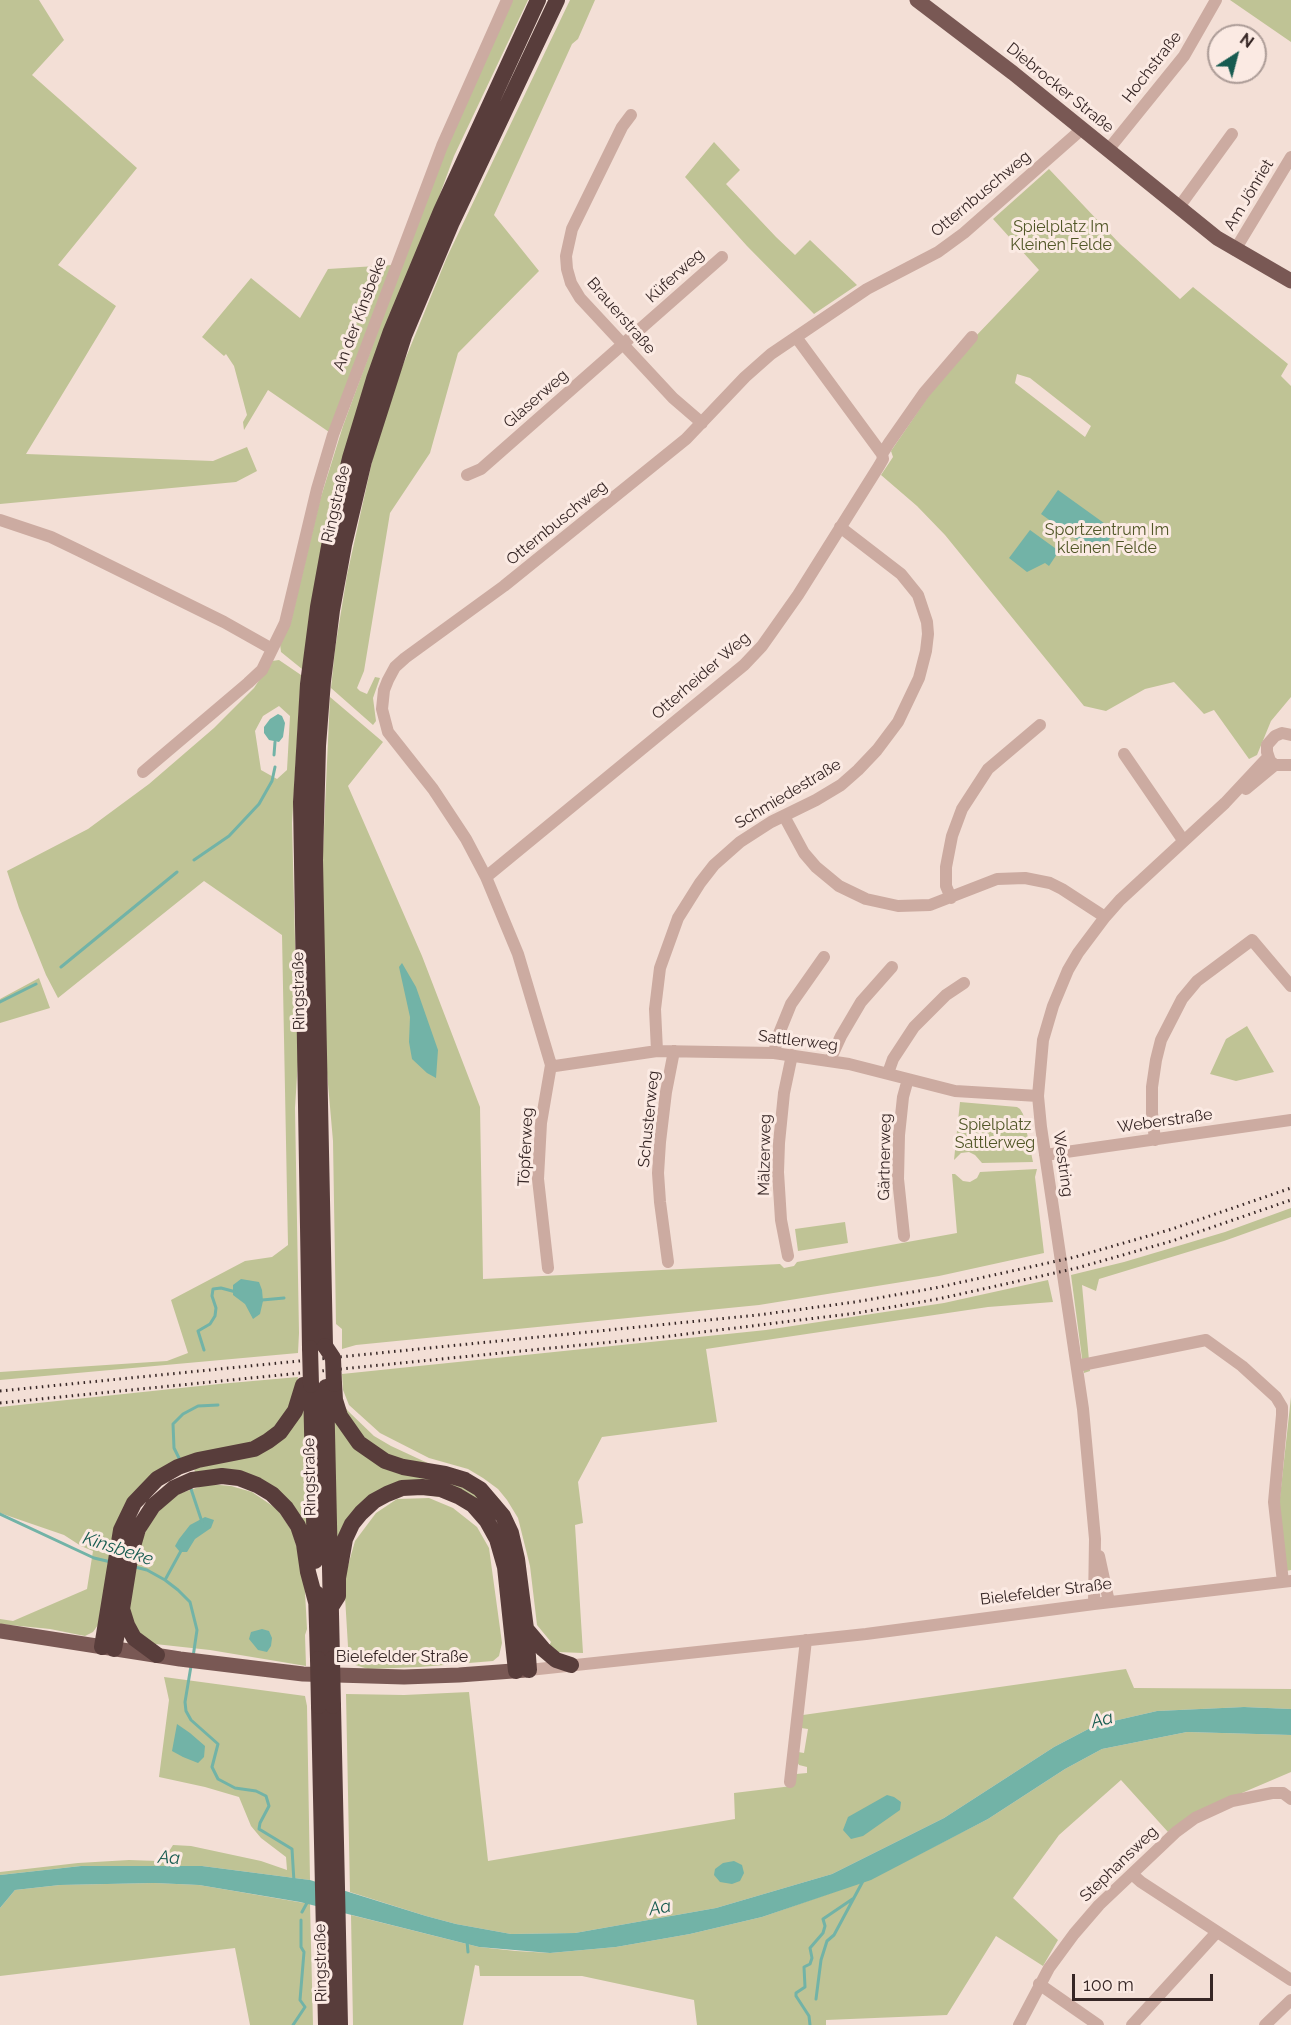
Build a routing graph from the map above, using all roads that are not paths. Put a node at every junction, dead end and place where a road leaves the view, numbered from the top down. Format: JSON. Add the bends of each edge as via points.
{"nodes":[{"id":1,"x":507,"y":0,"type":"edge"},
{"id":2,"x":538,"y":0,"type":"edge"},
{"id":3,"x":556,"y":0,"type":"edge"},
{"id":4,"x":917,"y":0,"type":"edge"},
{"id":5,"x":1216,"y":0,"type":"edge"},
{"id":6,"x":632,"y":115,"type":"dead end"},
{"id":7,"x":1082,"y":129,"type":"junction"},
{"id":8,"x":1232,"y":134,"type":"dead end"},
{"id":9,"x":1108,"y":150,"type":"junction"},
{"id":10,"x":1291,"y":157,"type":"edge"},
{"id":11,"x":1179,"y":207,"type":"junction"},
{"id":12,"x":1235,"y":250,"type":"junction"},
{"id":13,"x":722,"y":256,"type":"dead end"},
{"id":14,"x":1291,"y":281,"type":"edge"},
{"id":15,"x":796,"y":337,"type":"junction"},
{"id":16,"x":972,"y":337,"type":"dead end"},
{"id":17,"x":623,"y":345,"type":"junction"},
{"id":18,"x":702,"y":423,"type":"junction"},
{"id":19,"x":882,"y":454,"type":"junction"},
{"id":20,"x":467,"y":475,"type":"dead end"},
{"id":21,"x":0,"y":520,"type":"edge"},
{"id":22,"x":840,"y":527,"type":"junction"},
{"id":23,"x":272,"y":649,"type":"junction"},
{"id":24,"x":316,"y":683,"type":"junction"},
{"id":25,"x":1040,"y":725,"type":"dead end"},
{"id":26,"x":1291,"y":734,"type":"edge"},
{"id":27,"x":1124,"y":754,"type":"dead end"},
{"id":28,"x":1282,"y":765,"type":"edge"},
{"id":29,"x":143,"y":772,"type":"dead end"},
{"id":30,"x":784,"y":816,"type":"junction"},
{"id":31,"x":1183,"y":840,"type":"junction"},
{"id":32,"x":486,"y":877,"type":"junction"},
{"id":33,"x":951,"y":898,"type":"junction"},
{"id":34,"x":1105,"y":917,"type":"junction"},
{"id":35,"x":824,"y":957,"type":"dead end"},
{"id":36,"x":892,"y":968,"type":"dead end"},
{"id":37,"x":964,"y":983,"type":"dead end"},
{"id":38,"x":1291,"y":986,"type":"edge"},
{"id":39,"x":657,"y":1051,"type":"junction"},
{"id":40,"x":674,"y":1051,"type":"junction"},
{"id":41,"x":774,"y":1053,"type":"junction"},
{"id":42,"x":792,"y":1055,"type":"junction"},
{"id":43,"x":830,"y":1060,"type":"junction"},
{"id":44,"x":551,"y":1065,"type":"junction"},
{"id":45,"x":888,"y":1073,"type":"junction"},
{"id":46,"x":908,"y":1079,"type":"junction"},
{"id":47,"x":1038,"y":1096,"type":"junction"},
{"id":48,"x":1291,"y":1120,"type":"edge"},
{"id":49,"x":1155,"y":1140,"type":"junction"},
{"id":50,"x":1045,"y":1155,"type":"junction"},
{"id":51,"x":904,"y":1236,"type":"dead end"},
{"id":52,"x":788,"y":1256,"type":"dead end"},
{"id":53,"x":668,"y":1262,"type":"dead end"},
{"id":54,"x":548,"y":1268,"type":"dead end"},
{"id":55,"x":318,"y":1347,"type":"junction"},
{"id":56,"x":1077,"y":1366,"type":"junction"},
{"id":57,"x":319,"y":1385,"type":"junction"},
{"id":58,"x":185,"y":1474,"type":"junction"},
{"id":59,"x":1095,"y":1539,"type":"junction"},
{"id":60,"x":120,"y":1574,"type":"junction"},
{"id":61,"x":1287,"y":1582,"type":"edge"},
{"id":62,"x":1109,"y":1602,"type":"junction"},
{"id":63,"x":1094,"y":1604,"type":"junction"},
{"id":64,"x":324,"y":1605,"type":"junction"},
{"id":65,"x":122,"y":1609,"type":"junction"},
{"id":66,"x":526,"y":1629,"type":"junction"},
{"id":67,"x":0,"y":1631,"type":"edge"},
{"id":68,"x":806,"y":1640,"type":"junction"},
{"id":69,"x":108,"y":1648,"type":"junction"},
{"id":70,"x":158,"y":1655,"type":"junction"},
{"id":71,"x":571,"y":1665,"type":"junction"},
{"id":72,"x":522,"y":1670,"type":"junction"},
{"id":73,"x":790,"y":1782,"type":"dead end"},
{"id":74,"x":1291,"y":1799,"type":"edge"},
{"id":75,"x":1132,"y":1874,"type":"junction"},
{"id":76,"x":1217,"y":1932,"type":"junction"},
{"id":77,"x":1291,"y":1980,"type":"edge"},
{"id":78,"x":1039,"y":1984,"type":"junction"},
{"id":79,"x":1291,"y":2000,"type":"edge"},
{"id":80,"x":330,"y":2024,"type":"edge"},
{"id":81,"x":1019,"y":2025,"type":"edge"},
{"id":82,"x":1098,"y":2025,"type":"edge"},
{"id":83,"x":1132,"y":2025,"type":"edge"},
{"id":84,"x":1265,"y":2025,"type":"edge"}],
"edges":[{"from":1,"to":23,"type":"street","name":"An der Kinsbeke","via":[[442,146],[343,407],[317,489],[285,623]]},
{"from":2,"to":24,"type":"highway","name":"Ringstraße","via":[[423,253],[374,379],[330,542],[318,607]]},
{"from":3,"to":24,"type":"highway","name":"Ringstraße","via":[[452,222],[387,383],[344,545]]},
{"from":4,"to":7,"type":"main road","name":"Diebrocker Straße"},
{"from":5,"to":9,"type":"street","name":"Hochstraße","via":[[1184,56]]},
{"from":6,"to":17,"type":"street","name":"Brauerstraße","via":[[622,127],[572,229],[566,256],[569,276],[580,298]]},
{"from":7,"to":9,"type":"main road","name":"Diebrocker Straße"},
{"from":7,"to":15,"type":"street","name":"Otternbuschweg","via":[[938,252],[867,289]]},
{"from":8,"to":11,"type":"street"},
{"from":9,"to":11,"type":"main road","name":"Diebrocker Straße"},
{"from":10,"to":12,"type":"street","name":"Am Jönriet"},
{"from":11,"to":12,"type":"main road","name":"Diebrocker Straße"},
{"from":12,"to":14,"type":"main road","name":"Diebrocker Straße"},
{"from":13,"to":17,"type":"street","name":"Küferweg"},
{"from":15,"to":18,"type":"street","name":"Otternbuschweg","via":[[745,377]]},
{"from":15,"to":19,"type":"street"},
{"from":16,"to":19,"type":"street","name":"Otterheider Weg","via":[[924,393]]},
{"from":17,"to":18,"type":"street","name":"Brauerstraße"},
{"from":17,"to":20,"type":"street","name":"Glaserweg","via":[[481,469]]},
{"from":18,"to":32,"type":"street","name":"Otternbuschweg","via":[[544,556],[405,658],[388,680],[382,709],[388,732],[438,796]]},
{"from":19,"to":22,"type":"street","name":"Otterheider Weg","via":[[879,466]]},
{"from":21,"to":23,"type":"street","via":[[80,551]]},
{"from":22,"to":30,"type":"street","name":"Schmiedestraße","via":[[901,574],[918,595],[927,622],[926,651],[910,699],[877,750],[841,785]]},
{"from":22,"to":32,"type":"street","name":"Otterheider Weg","via":[[780,622],[744,665]]},
{"from":23,"to":29,"type":"street","name":"An der Kinsbeke","via":[[262,670],[249,683]]},
{"from":24,"to":55,"type":"highway","name":"Ringstraße"},
{"from":25,"to":33,"type":"street","via":[[988,769],[962,809],[951,836],[946,867],[946,886]]},
{"from":26,"to":28,"type":"street","name":"Westring","via":[[1282,733],[1267,745]]},
{"from":27,"to":31,"type":"street"},
{"from":28,"to":31,"type":"street","name":"Westring","via":[[1225,803]]},
{"from":30,"to":33,"type":"street","via":[[816,867],[851,893],[905,906],[930,905]]},
{"from":30,"to":39,"type":"street","name":"Schmiedestraße","via":[[756,830],[726,853],[686,903],[660,968],[655,1009]]},
{"from":31,"to":34,"type":"street","name":"Westring"},
{"from":32,"to":44,"type":"street","name":"Otternbuschweg","via":[[518,954]]},
{"from":33,"to":34,"type":"street","via":[[997,879],[1025,878],[1050,883]]},
{"from":34,"to":47,"type":"street","name":"Westring","via":[[1073,961],[1053,1006],[1043,1040]]},
{"from":35,"to":41,"type":"street","via":[[791,1004]]},
{"from":36,"to":43,"type":"street","via":[[851,1017]]},
{"from":37,"to":45,"type":"street","via":[[914,1027]]},
{"from":38,"to":49,"type":"street","via":[[1252,940],[1197,981],[1182,999],[1161,1040],[1153,1078]]},
{"from":39,"to":40,"type":"street","name":"Sattlerweg"},
{"from":39,"to":44,"type":"street","name":"Sattlerweg"},
{"from":40,"to":41,"type":"street","name":"Sattlerweg"},
{"from":40,"to":53,"type":"street","name":"Schusterweg","via":[[658,1173]]},
{"from":41,"to":42,"type":"street","name":"Sattlerweg"},
{"from":42,"to":43,"type":"street","name":"Sattlerweg"},
{"from":42,"to":52,"type":"street","name":"Mälzerweg","via":[[784,1093],[778,1172]]},
{"from":43,"to":45,"type":"street","name":"Sattlerweg"},
{"from":44,"to":54,"type":"street","name":"Töpferweg","via":[[538,1170]]},
{"from":45,"to":46,"type":"street","name":"Sattlerweg"},
{"from":46,"to":47,"type":"street","name":"Sattlerweg","via":[[955,1090]]},
{"from":46,"to":51,"type":"street","name":"Gärtnerweg","via":[[898,1135]]},
{"from":47,"to":50,"type":"street","name":"Westring"},
{"from":48,"to":49,"type":"street","name":"Weberstraße"},
{"from":49,"to":50,"type":"street","name":"Weberstraße"},
{"from":50,"to":56,"type":"street","name":"Westring"},
{"from":55,"to":57,"type":"highway","name":"Ringstraße"},
{"from":55,"to":57,"type":"highway","name":"Ringstraße","bridge":true,"via":[[304,1374]]},
{"from":56,"to":59,"type":"street","name":"Westring"},
{"from":56,"to":61,"type":"street","via":[[1206,1340],[1276,1397],[1282,1415],[1274,1502]]},
{"from":57,"to":58,"type":"highway","via":[[301,1399],[280,1432],[268,1442]]},
{"from":57,"to":64,"type":"highway","name":"Ringstraße"},
{"from":57,"to":66,"type":"highway","via":[[335,1400],[340,1416],[359,1443],[385,1461],[465,1480],[492,1501],[511,1533]]},
{"from":58,"to":60,"type":"highway","via":[[157,1479],[134,1503],[124,1522]]},
{"from":58,"to":64,"type":"highway","via":[[239,1478],[279,1501],[298,1526],[308,1572]]},
{"from":59,"to":62,"type":"street","name":"Westring"},
{"from":59,"to":63,"type":"street","name":"Westring"},
{"from":60,"to":65,"type":"highway"},
{"from":60,"to":69,"type":"highway"},
{"from":61,"to":62,"type":"street","name":"Bielefelder Straße"},
{"from":62,"to":63,"type":"street","name":"Bielefelder Straße"},
{"from":63,"to":68,"type":"street","name":"Bielefelder Straße"},
{"from":64,"to":72,"type":"highway","via":[[338,1596],[345,1539],[361,1513],[374,1501],[402,1488],[441,1489],[472,1505],[497,1539]]},
{"from":64,"to":80,"type":"highway","name":"Ringstraße","bridge":true},
{"from":65,"to":69,"type":"highway"},
{"from":65,"to":70,"type":"highway","via":[[134,1638]]},
{"from":66,"to":71,"type":"highway","via":[[556,1660]]},
{"from":66,"to":72,"type":"highway"},
{"from":67,"to":69,"type":"main road","name":"Bielefelder Straße"},
{"from":68,"to":71,"type":"street","name":"Bielefelder Straße"},
{"from":68,"to":73,"type":"street"},
{"from":69,"to":70,"type":"main road","name":"Bielefelder Straße"},
{"from":70,"to":72,"type":"main road","name":"Bielefelder Straße","via":[[348,1676]]},
{"from":71,"to":72,"type":"street","name":"Bielefelder Straße"},
{"from":74,"to":75,"type":"street","name":"Stephansweg","via":[[1283,1793],[1272,1793],[1217,1807],[1176,1832]]},
{"from":75,"to":76,"type":"street"},
{"from":75,"to":78,"type":"street","name":"Stephansweg","via":[[1074,1934]]},
{"from":76,"to":77,"type":"street"},
{"from":76,"to":83,"type":"street"},
{"from":78,"to":81,"type":"street","name":"Stephansweg"},
{"from":78,"to":82,"type":"street"},
{"from":79,"to":84,"type":"street"}]}
